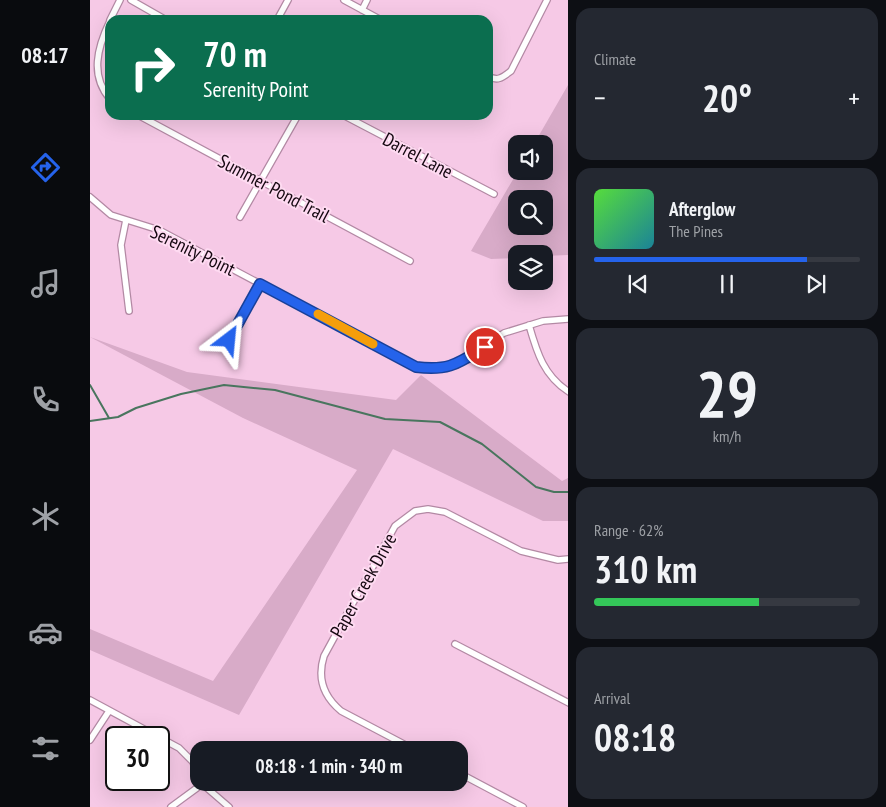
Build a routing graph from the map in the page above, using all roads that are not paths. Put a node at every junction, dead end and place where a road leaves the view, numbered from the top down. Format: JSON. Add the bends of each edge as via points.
{"nodes":[{"id":1,"x":120,"y":0,"type":"edge"},
{"id":2,"x":131,"y":0,"type":"edge"},
{"id":3,"x":288,"y":0,"type":"edge"},
{"id":4,"x":344,"y":0,"type":"edge"},
{"id":5,"x":368,"y":0,"type":"edge"},
{"id":6,"x":546,"y":0,"type":"edge"},
{"id":7,"x":362,"y":10,"type":"junction"},
{"id":8,"x":112,"y":15,"type":"edge"},
{"id":9,"x":157,"y":15,"type":"edge"},
{"id":10,"x":280,"y":15,"type":"edge"},
{"id":11,"x":372,"y":15,"type":"edge"},
{"id":12,"x":105,"y":32,"type":"edge"},
{"id":13,"x":91,"y":73,"type":"edge"},
{"id":14,"x":493,"y":78,"type":"edge"},
{"id":15,"x":105,"y":93,"type":"edge"},
{"id":16,"x":147,"y":120,"type":"edge"},
{"id":17,"x":295,"y":120,"type":"edge"},
{"id":18,"x":353,"y":120,"type":"edge"},
{"id":19,"x":260,"y":180,"type":"junction"},
{"id":20,"x":494,"y":194,"type":"dead end"},
{"id":21,"x":90,"y":197,"type":"edge"},
{"id":22,"x":240,"y":217,"type":"dead end"},
{"id":23,"x":126,"y":220,"type":"junction"},
{"id":24,"x":410,"y":261,"type":"dead end"},
{"id":25,"x":260,"y":284,"type":"junction"},
{"id":26,"x":129,"y":311,"type":"dead end"},
{"id":27,"x":568,"y":319,"type":"edge"},
{"id":28,"x":530,"y":325,"type":"junction"},
{"id":29,"x":229,"y":340,"type":"dead end"},
{"id":30,"x":568,"y":392,"type":"edge"},
{"id":31,"x":568,"y":560,"type":"edge"},
{"id":32,"x":455,"y":644,"type":"dead end"},
{"id":33,"x":90,"y":700,"type":"edge"},
{"id":34,"x":568,"y":703,"type":"edge"},
{"id":35,"x":109,"y":711,"type":"junction"},
{"id":36,"x":90,"y":740,"type":"edge"},
{"id":37,"x":398,"y":741,"type":"edge"},
{"id":38,"x":190,"y":760,"type":"edge"},
{"id":39,"x":468,"y":778,"type":"edge"},
{"id":40,"x":190,"y":791,"type":"edge"},
{"id":41,"x":210,"y":791,"type":"edge"},
{"id":42,"x":170,"y":807,"type":"edge"},
{"id":43,"x":230,"y":807,"type":"edge"},
{"id":44,"x":522,"y":807,"type":"edge"}],
"edges":[{"from":1,"to":8,"type":"street"},
{"from":2,"to":9,"type":"street"},
{"from":3,"to":10,"type":"street"},
{"from":4,"to":7,"type":"street"},
{"from":5,"to":7,"type":"street"},
{"from":6,"to":14,"type":"street","via":[[512,71],[502,78]]},
{"from":7,"to":11,"type":"street"},
{"from":12,"to":13,"type":"street"},
{"from":13,"to":15,"type":"street"},
{"from":16,"to":19,"type":"street","name":"Summer Pond Trail"},
{"from":17,"to":19,"type":"street"},
{"from":18,"to":20,"type":"street","name":"Darrel Lane"},
{"from":19,"to":22,"type":"street"},
{"from":19,"to":24,"type":"street","name":"Summer Pond Trail"},
{"from":21,"to":23,"type":"street","name":"Serenity Point","via":[[111,215]]},
{"from":23,"to":25,"type":"street","name":"Serenity Point","via":[[159,230]]},
{"from":23,"to":26,"type":"street","via":[[121,245]]},
{"from":25,"to":28,"type":"street","name":"Serenity Point","via":[[416,367],[436,370],[457,365],[504,333]]},
{"from":25,"to":29,"type":"street"},
{"from":27,"to":28,"type":"street","name":"Serenity Point"},
{"from":28,"to":30,"type":"street","via":[[537,354],[546,371]]},
{"from":31,"to":37,"type":"street","name":"Paper Creek Drive","via":[[521,551],[445,512],[428,508],[415,511],[396,526],[324,656],[321,680],[332,703]]},
{"from":32,"to":34,"type":"street"},
{"from":33,"to":35,"type":"street"},
{"from":35,"to":36,"type":"street"},
{"from":35,"to":38,"type":"street","via":[[179,748]]},
{"from":39,"to":44,"type":"street"},
{"from":40,"to":42,"type":"street"},
{"from":41,"to":43,"type":"street"}]}
